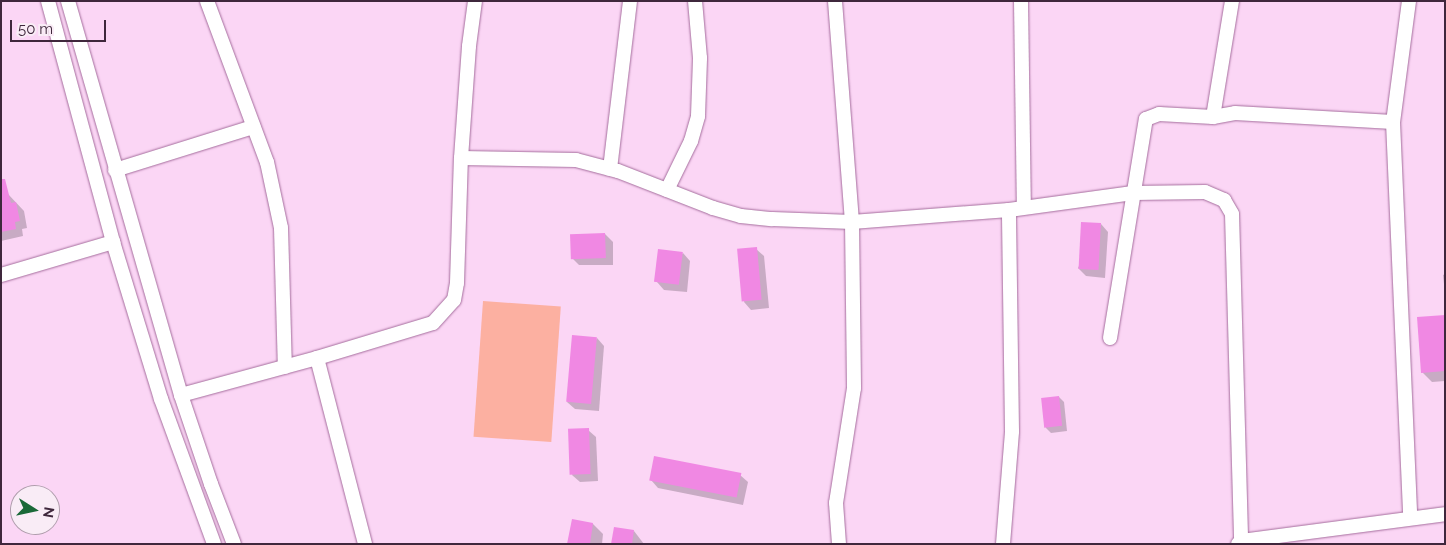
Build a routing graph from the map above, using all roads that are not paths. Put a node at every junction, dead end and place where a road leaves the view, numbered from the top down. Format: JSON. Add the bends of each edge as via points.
{"nodes":[{"id":1,"x":48,"y":1,"type":"edge"},
{"id":2,"x":68,"y":1,"type":"edge"},
{"id":3,"x":207,"y":1,"type":"edge"},
{"id":4,"x":475,"y":1,"type":"edge"},
{"id":5,"x":630,"y":1,"type":"edge"},
{"id":6,"x":695,"y":1,"type":"edge"},
{"id":7,"x":835,"y":1,"type":"edge"},
{"id":8,"x":1021,"y":1,"type":"edge"},
{"id":9,"x":1232,"y":1,"type":"edge"},
{"id":10,"x":1409,"y":1,"type":"edge"},
{"id":11,"x":1213,"y":117,"type":"junction"},
{"id":12,"x":1393,"y":122,"type":"junction"},
{"id":13,"x":253,"y":127,"type":"junction"},
{"id":14,"x":462,"y":158,"type":"junction"},
{"id":15,"x":610,"y":169,"type":"junction"},
{"id":16,"x":115,"y":170,"type":"junction"},
{"id":17,"x":667,"y":190,"type":"junction"},
{"id":18,"x":1133,"y":193,"type":"junction"},
{"id":19,"x":1024,"y":207,"type":"junction"},
{"id":20,"x":1009,"y":210,"type":"junction"},
{"id":21,"x":852,"y":222,"type":"junction"},
{"id":22,"x":112,"y":242,"type":"junction"},
{"id":23,"x":1,"y":276,"type":"edge"},
{"id":24,"x":1110,"y":338,"type":"dead end"},
{"id":25,"x":317,"y":358,"type":"junction"},
{"id":26,"x":285,"y":367,"type":"junction"},
{"id":27,"x":181,"y":395,"type":"junction"},
{"id":28,"x":1445,"y":514,"type":"edge"},
{"id":29,"x":1410,"y":517,"type":"junction"},
{"id":30,"x":1240,"y":542,"type":"edge"},
{"id":31,"x":214,"y":544,"type":"edge"},
{"id":32,"x":234,"y":544,"type":"edge"},
{"id":33,"x":365,"y":544,"type":"edge"},
{"id":34,"x":839,"y":544,"type":"edge"},
{"id":35,"x":1003,"y":544,"type":"edge"}],
"edges":[{"from":1,"to":22,"type":"street"},
{"from":2,"to":16,"type":"street"},
{"from":3,"to":13,"type":"street"},
{"from":4,"to":14,"type":"street"},
{"from":5,"to":15,"type":"street"},
{"from":6,"to":17,"type":"street","via":[[700,58],[698,116],[691,141]]},
{"from":7,"to":21,"type":"street"},
{"from":8,"to":19,"type":"street"},
{"from":9,"to":11,"type":"street"},
{"from":10,"to":12,"type":"street"},
{"from":11,"to":12,"type":"street","via":[[1236,113]]},
{"from":11,"to":18,"type":"street","via":[[1159,114],[1146,119]]},
{"from":12,"to":29,"type":"street"},
{"from":13,"to":16,"type":"street"},
{"from":13,"to":26,"type":"street","via":[[266,162],[281,228]]},
{"from":14,"to":15,"type":"street","via":[[576,160]]},
{"from":14,"to":25,"type":"street","via":[[454,300],[434,323]]},
{"from":15,"to":17,"type":"street"},
{"from":16,"to":27,"type":"street"},
{"from":17,"to":21,"type":"street","via":[[741,216]]},
{"from":18,"to":19,"type":"street"},
{"from":18,"to":24,"type":"street"},
{"from":18,"to":30,"type":"street","via":[[1206,192],[1224,200],[1232,214]]},
{"from":19,"to":20,"type":"street"},
{"from":20,"to":21,"type":"street"},
{"from":20,"to":35,"type":"street","via":[[1012,431]]},
{"from":21,"to":34,"type":"street","via":[[854,388],[836,503]]},
{"from":22,"to":23,"type":"street"},
{"from":22,"to":31,"type":"street","via":[[161,399]]},
{"from":25,"to":26,"type":"street"},
{"from":25,"to":33,"type":"street"},
{"from":26,"to":27,"type":"street"},
{"from":27,"to":32,"type":"street"},
{"from":28,"to":29,"type":"street"},
{"from":29,"to":30,"type":"street"}]}
